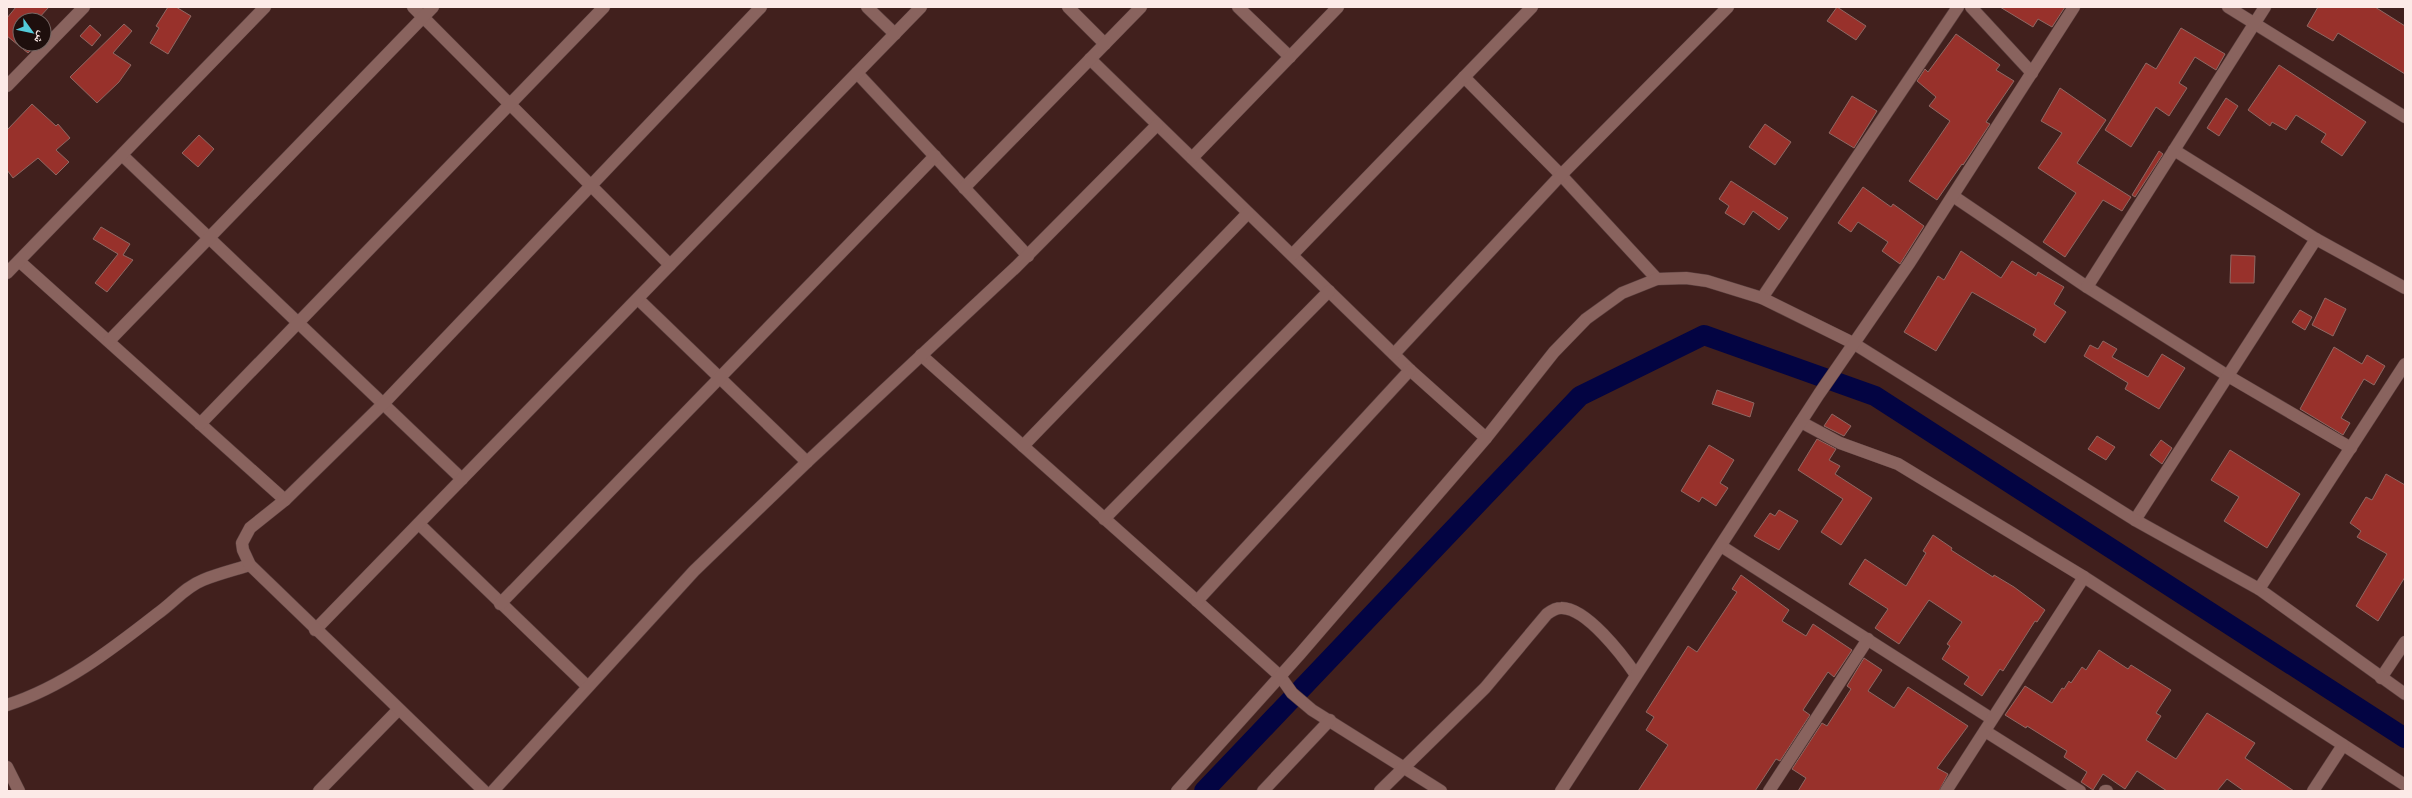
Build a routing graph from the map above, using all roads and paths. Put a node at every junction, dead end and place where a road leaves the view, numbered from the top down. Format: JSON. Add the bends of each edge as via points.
{"nodes":[{"id":1,"x":84,"y":7,"type":"edge"},
{"id":2,"x":413,"y":7,"type":"edge"},
{"id":3,"x":433,"y":7,"type":"edge"},
{"id":4,"x":604,"y":7,"type":"edge"},
{"id":5,"x":761,"y":7,"type":"edge"},
{"id":6,"x":867,"y":7,"type":"edge"},
{"id":7,"x":921,"y":7,"type":"edge"},
{"id":8,"x":1068,"y":7,"type":"edge"},
{"id":9,"x":1141,"y":7,"type":"edge"},
{"id":10,"x":1238,"y":7,"type":"edge"},
{"id":11,"x":1338,"y":7,"type":"edge"},
{"id":12,"x":1532,"y":7,"type":"edge"},
{"id":13,"x":1728,"y":7,"type":"edge"},
{"id":14,"x":1958,"y":7,"type":"edge"},
{"id":15,"x":1971,"y":7,"type":"edge"},
{"id":16,"x":2074,"y":7,"type":"edge"},
{"id":17,"x":2228,"y":7,"type":"edge"},
{"id":18,"x":2265,"y":7,"type":"edge"},
{"id":19,"x":263,"y":8,"type":"edge"},
{"id":20,"x":423,"y":17,"type":"junction"},
{"id":21,"x":2254,"y":23,"type":"junction"},
{"id":22,"x":895,"y":34,"type":"junction"},
{"id":23,"x":1105,"y":44,"type":"junction"},
{"id":24,"x":1290,"y":57,"type":"junction"},
{"id":25,"x":1090,"y":59,"type":"junction"},
{"id":26,"x":857,"y":73,"type":"junction"},
{"id":27,"x":2032,"y":73,"type":"junction"},
{"id":28,"x":1464,"y":77,"type":"junction"},
{"id":29,"x":7,"y":86,"type":"edge"},
{"id":30,"x":510,"y":104,"type":"junction"},
{"id":31,"x":2405,"y":117,"type":"edge"},
{"id":32,"x":1157,"y":125,"type":"junction"},
{"id":33,"x":2174,"y":150,"type":"junction"},
{"id":34,"x":122,"y":155,"type":"junction"},
{"id":35,"x":935,"y":156,"type":"junction"},
{"id":36,"x":1192,"y":158,"type":"junction"},
{"id":37,"x":1561,"y":175,"type":"junction"},
{"id":38,"x":591,"y":186,"type":"junction"},
{"id":39,"x":964,"y":188,"type":"junction"},
{"id":40,"x":1953,"y":196,"type":"junction"},
{"id":41,"x":1248,"y":213,"type":"junction"},
{"id":42,"x":210,"y":237,"type":"junction"},
{"id":43,"x":2316,"y":239,"type":"junction"},
{"id":44,"x":1292,"y":255,"type":"junction"},
{"id":45,"x":1028,"y":256,"type":"junction"},
{"id":46,"x":19,"y":261,"type":"junction"},
{"id":47,"x":670,"y":265,"type":"junction"},
{"id":48,"x":7,"y":273,"type":"edge"},
{"id":49,"x":1657,"y":279,"type":"junction"},
{"id":50,"x":2087,"y":287,"type":"junction"},
{"id":51,"x":2405,"y":288,"type":"edge"},
{"id":52,"x":1329,"y":291,"type":"junction"},
{"id":53,"x":1762,"y":298,"type":"junction"},
{"id":54,"x":638,"y":299,"type":"junction"},
{"id":55,"x":297,"y":324,"type":"junction"},
{"id":56,"x":109,"y":341,"type":"junction"},
{"id":57,"x":1853,"y":343,"type":"junction"},
{"id":58,"x":1394,"y":354,"type":"junction"},
{"id":59,"x":921,"y":355,"type":"junction"},
{"id":60,"x":2405,"y":364,"type":"edge"},
{"id":61,"x":1410,"y":370,"type":"junction"},
{"id":62,"x":2228,"y":376,"type":"junction"},
{"id":63,"x":719,"y":378,"type":"junction"},
{"id":64,"x":382,"y":405,"type":"junction"},
{"id":65,"x":1801,"y":422,"type":"junction"},
{"id":66,"x":200,"y":424,"type":"junction"},
{"id":67,"x":1486,"y":438,"type":"junction"},
{"id":68,"x":1023,"y":446,"type":"junction"},
{"id":69,"x":2351,"y":448,"type":"junction"},
{"id":70,"x":807,"y":462,"type":"junction"},
{"id":71,"x":462,"y":479,"type":"junction"},
{"id":72,"x":285,"y":500,"type":"junction"},
{"id":73,"x":1104,"y":519,"type":"junction"},
{"id":74,"x":2135,"y":520,"type":"junction"},
{"id":75,"x":419,"y":524,"type":"junction"},
{"id":76,"x":1721,"y":546,"type":"junction"},
{"id":77,"x":250,"y":565,"type":"junction"},
{"id":78,"x":2084,"y":578,"type":"junction"},
{"id":79,"x":2259,"y":589,"type":"junction"},
{"id":80,"x":1197,"y":600,"type":"junction"},
{"id":81,"x":500,"y":604,"type":"junction"},
{"id":82,"x":315,"y":630,"type":"junction"},
{"id":83,"x":1868,"y":639,"type":"junction"},
{"id":84,"x":2405,"y":642,"type":"edge"},
{"id":85,"x":1636,"y":675,"type":"junction"},
{"id":86,"x":1280,"y":676,"type":"junction"},
{"id":87,"x":2381,"y":678,"type":"junction"},
{"id":88,"x":587,"y":686,"type":"junction"},
{"id":89,"x":2405,"y":694,"type":"edge"},
{"id":90,"x":7,"y":705,"type":"edge"},
{"id":91,"x":398,"y":710,"type":"junction"},
{"id":92,"x":1992,"y":719,"type":"junction"},
{"id":93,"x":1330,"y":720,"type":"junction"},
{"id":94,"x":1985,"y":731,"type":"junction"},
{"id":95,"x":2342,"y":745,"type":"junction"},
{"id":96,"x":1404,"y":766,"type":"junction"},
{"id":97,"x":7,"y":767,"type":"edge"},
{"id":98,"x":2405,"y":785,"type":"edge"},
{"id":99,"x":19,"y":791,"type":"edge"},
{"id":100,"x":319,"y":791,"type":"edge"},
{"id":101,"x":484,"y":791,"type":"edge"},
{"id":102,"x":493,"y":791,"type":"edge"},
{"id":103,"x":1178,"y":791,"type":"edge"},
{"id":104,"x":1263,"y":791,"type":"edge"},
{"id":105,"x":1380,"y":791,"type":"edge"},
{"id":106,"x":1441,"y":791,"type":"edge"},
{"id":107,"x":1561,"y":791,"type":"edge"},
{"id":108,"x":1768,"y":791,"type":"edge"},
{"id":109,"x":1946,"y":791,"type":"edge"},
{"id":110,"x":2080,"y":791,"type":"edge"},
{"id":111,"x":2313,"y":791,"type":"edge"}],
"edges":[{"from":1,"to":29,"type":"street"},
{"from":2,"to":20,"type":"street"},
{"from":3,"to":20,"type":"street"},
{"from":4,"to":30,"type":"street"},
{"from":5,"to":38,"type":"street"},
{"from":6,"to":22,"type":"street"},
{"from":7,"to":22,"type":"street"},
{"from":8,"to":23,"type":"street"},
{"from":9,"to":23,"type":"street"},
{"from":10,"to":24,"type":"street"},
{"from":11,"to":24,"type":"street"},
{"from":12,"to":28,"type":"street"},
{"from":13,"to":37,"type":"street"},
{"from":14,"to":53,"type":"street"},
{"from":15,"to":27,"type":"street"},
{"from":16,"to":27,"type":"street"},
{"from":17,"to":21,"type":"street"},
{"from":18,"to":21,"type":"street"},
{"from":19,"to":34,"type":"street"},
{"from":20,"to":30,"type":"street"},
{"from":20,"to":42,"type":"street"},
{"from":21,"to":31,"type":"street"},
{"from":21,"to":33,"type":"street"},
{"from":22,"to":26,"type":"street"},
{"from":23,"to":25,"type":"street"},
{"from":24,"to":36,"type":"street"},
{"from":25,"to":32,"type":"street"},
{"from":25,"to":39,"type":"street"},
{"from":26,"to":35,"type":"street"},
{"from":26,"to":47,"type":"street"},
{"from":27,"to":40,"type":"street"},
{"from":28,"to":37,"type":"street"},
{"from":28,"to":44,"type":"street"},
{"from":30,"to":38,"type":"street"},
{"from":30,"to":55,"type":"street"},
{"from":32,"to":36,"type":"street"},
{"from":32,"to":45,"type":"street"},
{"from":33,"to":43,"type":"street"},
{"from":33,"to":50,"type":"street"},
{"from":34,"to":42,"type":"street"},
{"from":34,"to":46,"type":"street"},
{"from":35,"to":39,"type":"street"},
{"from":35,"to":63,"type":"street"},
{"from":36,"to":41,"type":"street"},
{"from":37,"to":49,"type":"street"},
{"from":37,"to":58,"type":"street"},
{"from":38,"to":47,"type":"street"},
{"from":38,"to":64,"type":"street"},
{"from":39,"to":45,"type":"street"},
{"from":40,"to":50,"type":"street"},
{"from":40,"to":57,"type":"street"},
{"from":41,"to":44,"type":"street"},
{"from":41,"to":68,"type":"street"},
{"from":42,"to":55,"type":"street"},
{"from":42,"to":56,"type":"street"},
{"from":43,"to":51,"type":"street"},
{"from":43,"to":62,"type":"street"},
{"from":44,"to":52,"type":"street"},
{"from":45,"to":59,"type":"street"},
{"from":46,"to":48,"type":"street"},
{"from":46,"to":56,"type":"street"},
{"from":47,"to":54,"type":"street"},
{"from":49,"to":53,"type":"street","via":[[1686,278],[1707,281]]},
{"from":49,"to":67,"type":"street","via":[[1622,292],[1586,320],[1554,352]]},
{"from":50,"to":62,"type":"street"},
{"from":52,"to":58,"type":"street"},
{"from":52,"to":73,"type":"street"},
{"from":53,"to":57,"type":"street"},
{"from":54,"to":63,"type":"street"},
{"from":54,"to":71,"type":"street"},
{"from":55,"to":64,"type":"street"},
{"from":55,"to":66,"type":"street"},
{"from":56,"to":66,"type":"street"},
{"from":57,"to":65,"type":"street"},
{"from":57,"to":74,"type":"street"},
{"from":58,"to":61,"type":"street"},
{"from":59,"to":68,"type":"street"},
{"from":59,"to":70,"type":"street"},
{"from":60,"to":69,"type":"street"},
{"from":61,"to":67,"type":"street"},
{"from":61,"to":80,"type":"street"},
{"from":62,"to":69,"type":"street"},
{"from":62,"to":74,"type":"street"},
{"from":63,"to":70,"type":"street"},
{"from":63,"to":81,"type":"street"},
{"from":64,"to":71,"type":"street"},
{"from":64,"to":72,"type":"street"},
{"from":65,"to":76,"type":"street"},
{"from":65,"to":78,"type":"street","via":[[1840,442],[1898,464]]},
{"from":66,"to":72,"type":"street"},
{"from":67,"to":86,"type":"street"},
{"from":68,"to":73,"type":"street"},
{"from":69,"to":79,"type":"street"},
{"from":70,"to":88,"type":"street","via":[[694,571]]},
{"from":71,"to":75,"type":"street"},
{"from":72,"to":77,"type":"street","via":[[245,535],[243,550]]},
{"from":73,"to":80,"type":"street"},
{"from":74,"to":79,"type":"street"},
{"from":75,"to":81,"type":"street"},
{"from":75,"to":82,"type":"street"},
{"from":76,"to":83,"type":"street"},
{"from":76,"to":85,"type":"street"},
{"from":77,"to":82,"type":"street"},
{"from":77,"to":90,"type":"street","via":[[203,580],[96,660],[45,689]]},
{"from":78,"to":92,"type":"street"},
{"from":78,"to":95,"type":"street"},
{"from":79,"to":87,"type":"street"},
{"from":80,"to":86,"type":"street"},
{"from":81,"to":88,"type":"street"},
{"from":82,"to":91,"type":"street"},
{"from":83,"to":92,"type":"street"},
{"from":83,"to":108,"type":"street"},
{"from":84,"to":87,"type":"street"},
{"from":85,"to":96,"type":"street","via":[[1613,645],[1589,622],[1569,609],[1554,609],[1485,688]]},
{"from":85,"to":107,"type":"street"},
{"from":86,"to":93,"type":"street","via":[[1292,693],[1312,710]]},
{"from":86,"to":103,"type":"street"},
{"from":87,"to":89,"type":"street"},
{"from":88,"to":102,"type":"street"},
{"from":91,"to":100,"type":"street"},
{"from":91,"to":101,"type":"street"},
{"from":92,"to":94,"type":"street"},
{"from":93,"to":96,"type":"street"},
{"from":93,"to":104,"type":"street"},
{"from":94,"to":109,"type":"street"},
{"from":94,"to":110,"type":"street"},
{"from":95,"to":98,"type":"street"},
{"from":95,"to":111,"type":"street"},
{"from":96,"to":105,"type":"street"},
{"from":96,"to":106,"type":"street"},
{"from":97,"to":99,"type":"street"}]}
